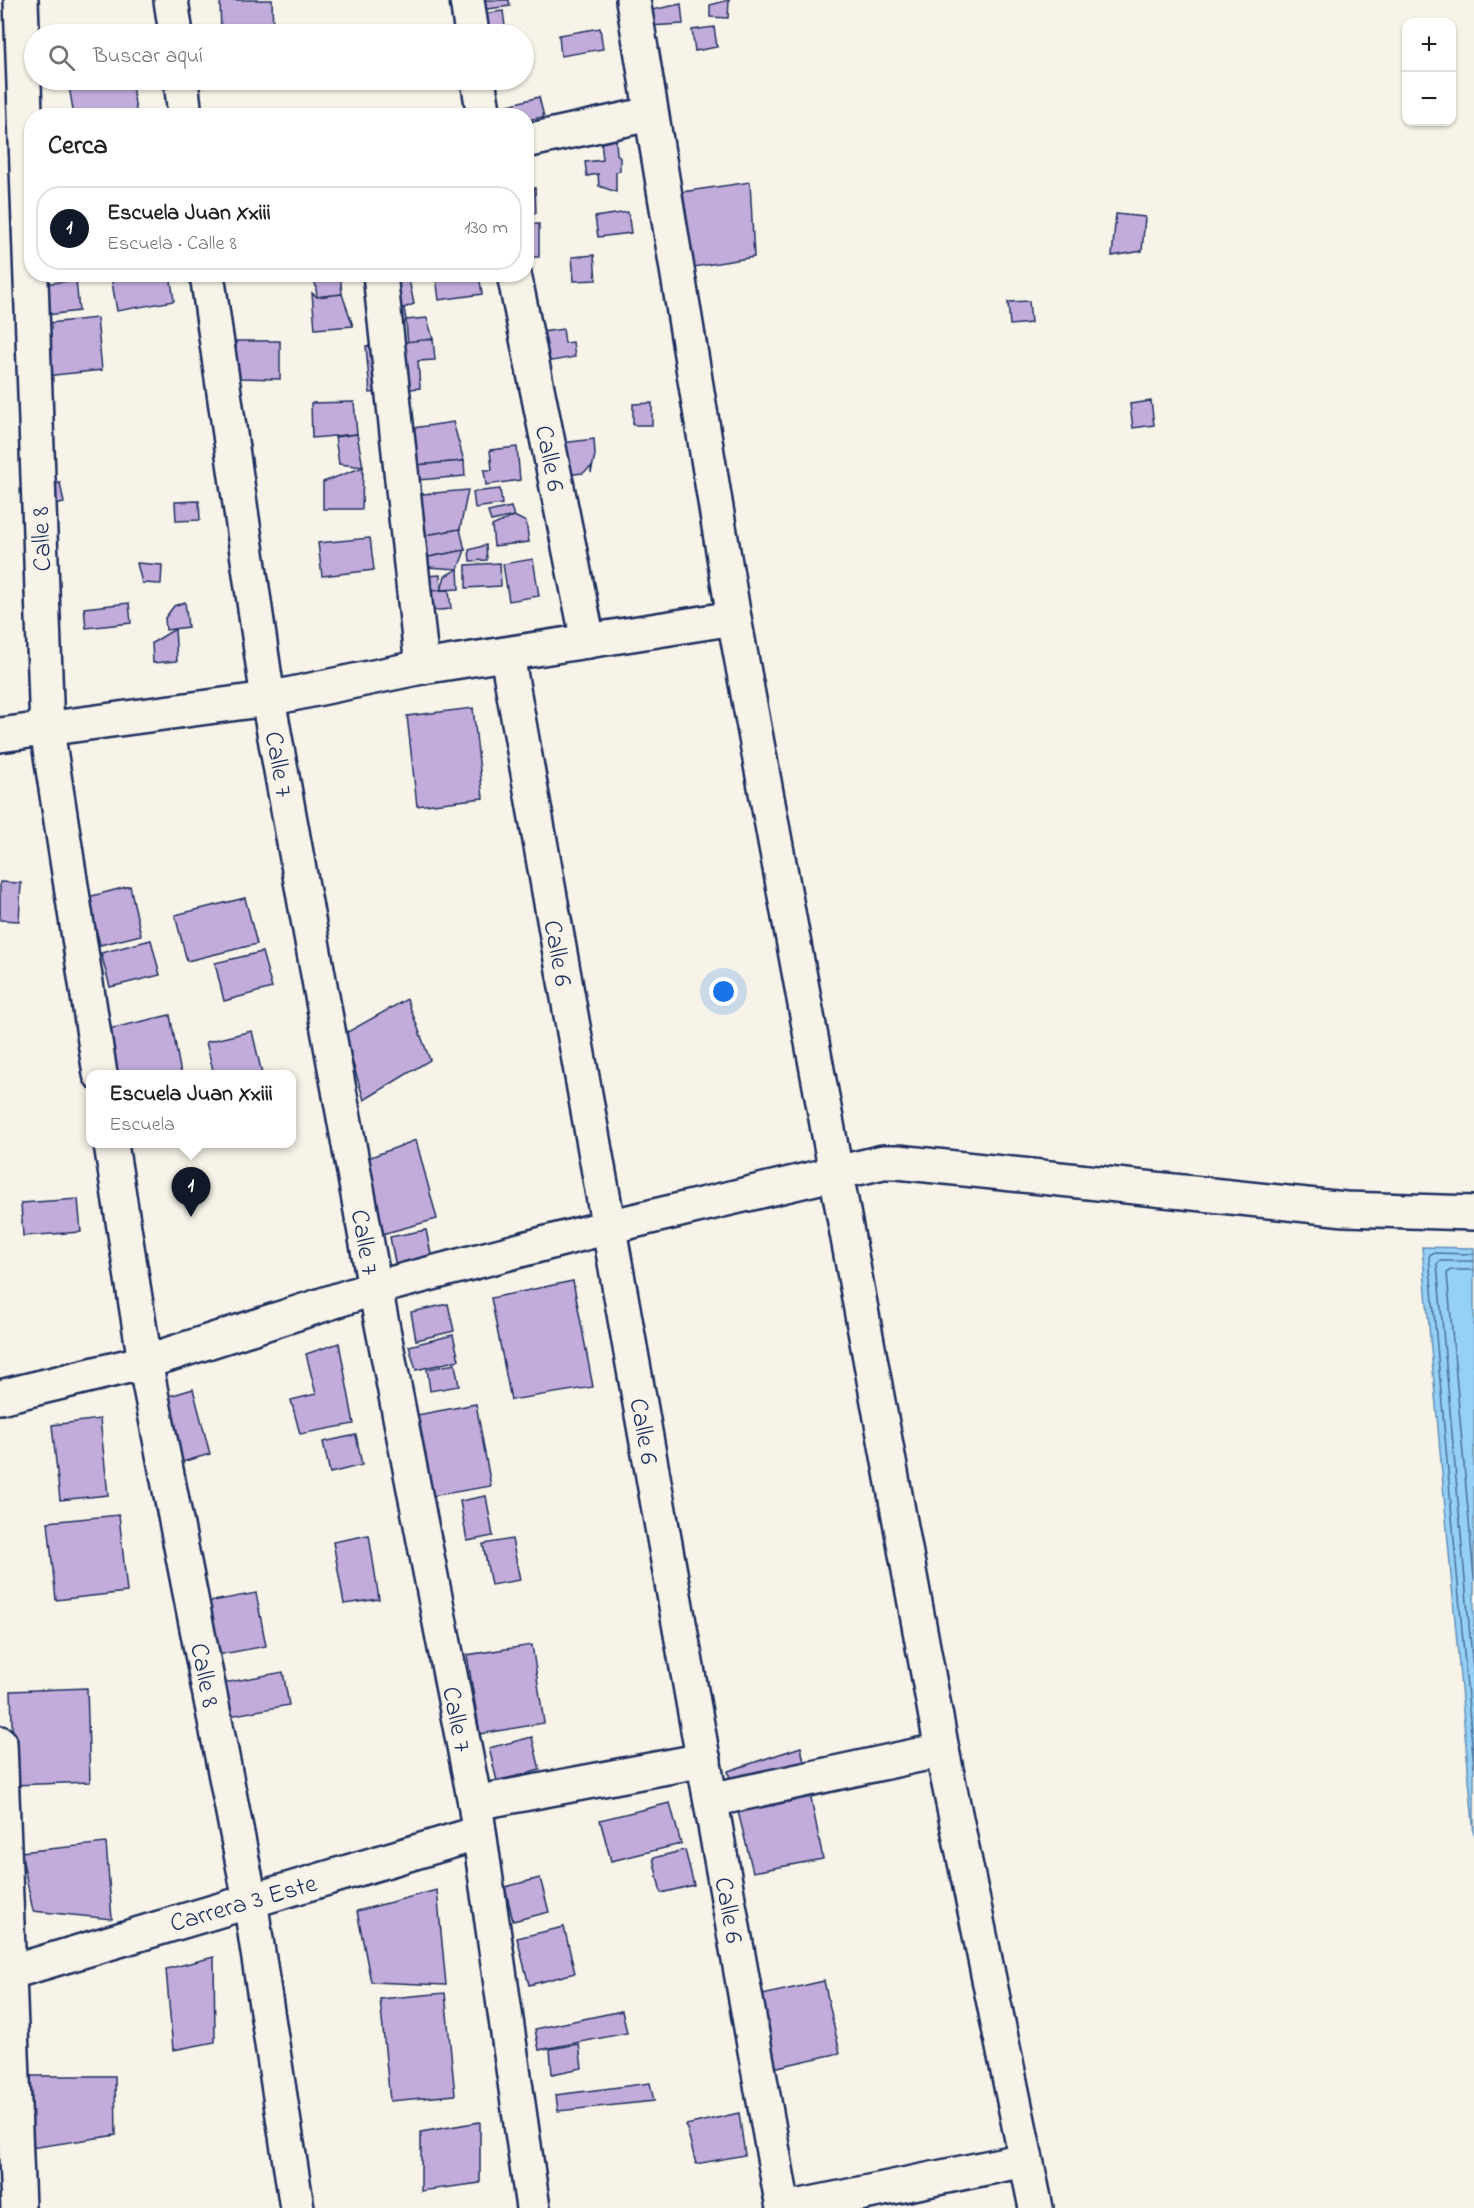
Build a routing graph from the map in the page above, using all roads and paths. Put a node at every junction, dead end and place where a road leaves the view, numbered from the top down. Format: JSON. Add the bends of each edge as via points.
{"nodes":[{"id":1,"x":21,"y":0,"type":"edge"},
{"id":2,"x":171,"y":0,"type":"edge"},
{"id":3,"x":467,"y":0,"type":"edge"},
{"id":4,"x":633,"y":0,"type":"edge"},
{"id":5,"x":175,"y":24,"type":"edge"},
{"id":6,"x":471,"y":24,"type":"edge"},
{"id":7,"x":24,"y":84,"type":"edge"},
{"id":8,"x":24,"y":90,"type":"edge"},
{"id":9,"x":182,"y":90,"type":"edge"},
{"id":10,"x":480,"y":90,"type":"edge"},
{"id":11,"x":25,"y":108,"type":"edge"},
{"id":12,"x":184,"y":108,"type":"edge"},
{"id":13,"x":483,"y":108,"type":"edge"},
{"id":14,"x":650,"y":114,"type":"junction"},
{"id":15,"x":534,"y":139,"type":"edge"},
{"id":16,"x":31,"y":282,"type":"edge"},
{"id":17,"x":208,"y":282,"type":"edge"},
{"id":18,"x":381,"y":282,"type":"edge"},
{"id":19,"x":516,"y":282,"type":"edge"},
{"id":20,"x":734,"y":618,"type":"junction"},
{"id":21,"x":588,"y":641,"type":"junction"},
{"id":22,"x":507,"y":655,"type":"junction"},
{"id":23,"x":422,"y":667,"type":"junction"},
{"id":24,"x":268,"y":699,"type":"junction"},
{"id":25,"x":47,"y":730,"type":"junction"},
{"id":26,"x":0,"y":735,"type":"edge"},
{"id":27,"x":99,"y":1070,"type":"edge"},
{"id":28,"x":112,"y":1148,"type":"edge"},
{"id":29,"x":836,"y":1172,"type":"junction"},
{"id":30,"x":1474,"y":1213,"type":"edge"},
{"id":31,"x":608,"y":1227,"type":"junction"},
{"id":32,"x":375,"y":1288,"type":"junction"},
{"id":33,"x":145,"y":1362,"type":"junction"},
{"id":34,"x":0,"y":1397,"type":"edge"},
{"id":35,"x":0,"y":1743,"type":"edge"},
{"id":36,"x":942,"y":1750,"type":"junction"},
{"id":37,"x":704,"y":1760,"type":"junction"},
{"id":38,"x":711,"y":1800,"type":"junction"},
{"id":39,"x":477,"y":1818,"type":"junction"},
{"id":40,"x":2,"y":1827,"type":"edge"},
{"id":41,"x":250,"y":1899,"type":"junction"},
{"id":42,"x":8,"y":1973,"type":"junction"},
{"id":43,"x":8,"y":2116,"type":"edge"},
{"id":44,"x":1025,"y":2160,"type":"junction"},
{"id":45,"x":18,"y":2208,"type":"edge"},
{"id":46,"x":297,"y":2208,"type":"edge"},
{"id":47,"x":533,"y":2208,"type":"edge"},
{"id":48,"x":783,"y":2208,"type":"edge"},
{"id":49,"x":791,"y":2208,"type":"edge"},
{"id":50,"x":1035,"y":2208,"type":"edge"}],
"edges":[{"from":1,"to":7,"type":"street","name":"Calle 8"},
{"from":2,"to":5,"type":"street"},
{"from":3,"to":6,"type":"street"},
{"from":4,"to":14,"type":"street"},
{"from":8,"to":11,"type":"street","name":"Calle 8"},
{"from":9,"to":12,"type":"street"},
{"from":10,"to":13,"type":"street"},
{"from":14,"to":15,"type":"street"},
{"from":14,"to":20,"type":"street"},
{"from":16,"to":25,"type":"street","name":"Calle 8"},
{"from":17,"to":24,"type":"street","name":"Calle 7"},
{"from":18,"to":23,"type":"street"},
{"from":19,"to":21,"type":"street","name":"Calle 6"},
{"from":20,"to":21,"type":"street"},
{"from":20,"to":29,"type":"street"},
{"from":21,"to":22,"type":"street"},
{"from":22,"to":23,"type":"street"},
{"from":22,"to":31,"type":"street","name":"Calle 6"},
{"from":23,"to":24,"type":"street"},
{"from":24,"to":25,"type":"street"},
{"from":24,"to":32,"type":"street","name":"Calle 7"},
{"from":25,"to":26,"type":"street"},
{"from":25,"to":27,"type":"street","name":"Calle 8"},
{"from":28,"to":33,"type":"street","name":"Calle 8"},
{"from":29,"to":30,"type":"street","via":[[898,1162],[1345,1209]]},
{"from":29,"to":31,"type":"street"},
{"from":29,"to":36,"type":"street"},
{"from":31,"to":32,"type":"street"},
{"from":31,"to":37,"type":"street","name":"Calle 6"},
{"from":32,"to":33,"type":"street"},
{"from":32,"to":39,"type":"street","name":"Calle 7"},
{"from":33,"to":34,"type":"street"},
{"from":33,"to":41,"type":"street","name":"Calle 8"},
{"from":35,"to":40,"type":"street"},
{"from":36,"to":38,"type":"street"},
{"from":36,"to":44,"type":"street"},
{"from":37,"to":38,"type":"street","name":"Calle 6"},
{"from":37,"to":39,"type":"street","name":"Carrera 3 Este"},
{"from":38,"to":48,"type":"street","name":"Calle 6"},
{"from":39,"to":41,"type":"street","name":"Carrera 3 Este"},
{"from":39,"to":47,"type":"street","name":"Calle 7"},
{"from":40,"to":42,"type":"street"},
{"from":41,"to":42,"type":"street","name":"Carrera 3 Este"},
{"from":41,"to":46,"type":"street","name":"Calle 8"},
{"from":42,"to":43,"type":"street"},
{"from":43,"to":45,"type":"street"},
{"from":44,"to":49,"type":"street"},
{"from":44,"to":50,"type":"street"}]}
